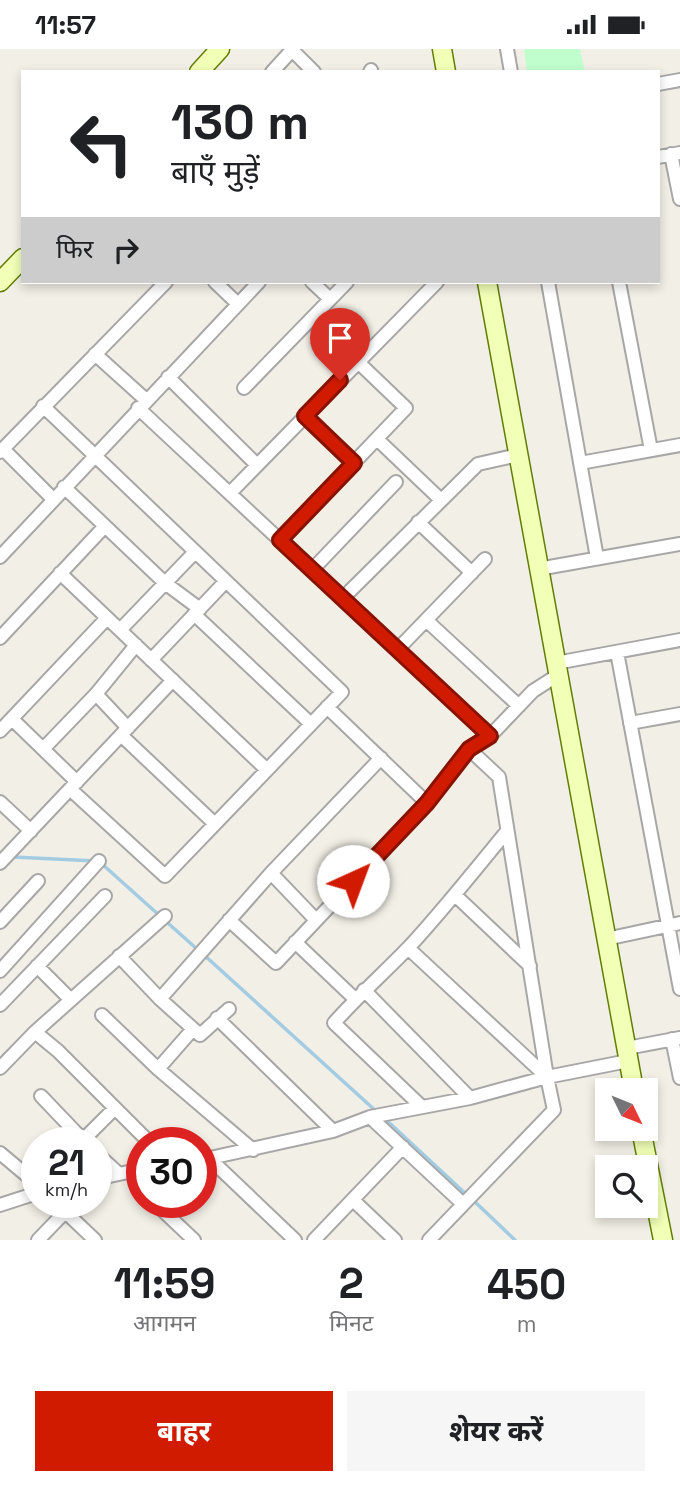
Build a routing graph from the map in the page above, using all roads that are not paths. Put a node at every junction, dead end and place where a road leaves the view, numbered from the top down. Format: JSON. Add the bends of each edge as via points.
{"nodes":[{"id":1,"x":220,"y":49,"type":"edge"},
{"id":2,"x":442,"y":49,"type":"edge"},
{"id":3,"x":507,"y":49,"type":"edge"},
{"id":4,"x":291,"y":50,"type":"edge"},
{"id":5,"x":201,"y":70,"type":"edge"},
{"id":6,"x":274,"y":70,"type":"edge"},
{"id":7,"x":312,"y":70,"type":"edge"},
{"id":8,"x":446,"y":70,"type":"edge"},
{"id":9,"x":511,"y":70,"type":"edge"},
{"id":10,"x":680,"y":80,"type":"edge"},
{"id":11,"x":660,"y":84,"type":"edge"},
{"id":12,"x":670,"y":154,"type":"edge"},
{"id":13,"x":680,"y":199,"type":"edge"},
{"id":14,"x":21,"y":260,"type":"edge"},
{"id":15,"x":0,"y":282,"type":"edge"},
{"id":16,"x":164,"y":284,"type":"edge"},
{"id":17,"x":217,"y":284,"type":"edge"},
{"id":18,"x":257,"y":284,"type":"edge"},
{"id":19,"x":314,"y":284,"type":"edge"},
{"id":20,"x":345,"y":284,"type":"edge"},
{"id":21,"x":435,"y":284,"type":"edge"},
{"id":22,"x":486,"y":284,"type":"edge"},
{"id":23,"x":548,"y":284,"type":"edge"},
{"id":24,"x":619,"y":284,"type":"edge"},
{"id":25,"x":330,"y":299,"type":"junction"},
{"id":26,"x":238,"y":304,"type":"junction"},
{"id":27,"x":95,"y":354,"type":"junction"},
{"id":28,"x":358,"y":362,"type":"junction"},
{"id":29,"x":169,"y":377,"type":"junction"},
{"id":30,"x":244,"y":389,"type":"dead end"},
{"id":31,"x":142,"y":404,"type":"junction"},
{"id":32,"x":43,"y":406,"type":"junction"},
{"id":33,"x":305,"y":416,"type":"junction"},
{"id":34,"x":377,"y":439,"type":"junction"},
{"id":35,"x":680,"y":445,"type":"edge"},
{"id":36,"x":1,"y":450,"type":"edge"},
{"id":37,"x":652,"y":450,"type":"junction"},
{"id":38,"x":94,"y":455,"type":"junction"},
{"id":39,"x":518,"y":455,"type":"junction"},
{"id":40,"x":354,"y":463,"type":"junction"},
{"id":41,"x":580,"y":463,"type":"junction"},
{"id":42,"x":257,"y":465,"type":"junction"},
{"id":43,"x":396,"y":482,"type":"dead end"},
{"id":44,"x":64,"y":487,"type":"junction"},
{"id":45,"x":230,"y":493,"type":"junction"},
{"id":46,"x":53,"y":499,"type":"junction"},
{"id":47,"x":441,"y":500,"type":"junction"},
{"id":48,"x":418,"y":522,"type":"junction"},
{"id":49,"x":105,"y":526,"type":"junction"},
{"id":50,"x":280,"y":540,"type":"junction"},
{"id":51,"x":680,"y":544,"type":"edge"},
{"id":52,"x":195,"y":552,"type":"junction"},
{"id":53,"x":0,"y":557,"type":"edge"},
{"id":54,"x":597,"y":558,"type":"junction"},
{"id":55,"x":485,"y":559,"type":"dead end"},
{"id":56,"x":538,"y":569,"type":"junction"},
{"id":57,"x":312,"y":570,"type":"junction"},
{"id":58,"x":60,"y":573,"type":"junction"},
{"id":59,"x":472,"y":573,"type":"junction"},
{"id":60,"x":226,"y":581,"type":"junction"},
{"id":61,"x":165,"y":583,"type":"junction"},
{"id":62,"x":350,"y":591,"type":"dead end"},
{"id":63,"x":197,"y":612,"type":"junction"},
{"id":64,"x":0,"y":617,"type":"edge"},
{"id":65,"x":107,"y":618,"type":"junction"},
{"id":66,"x":426,"y":620,"type":"junction"},
{"id":67,"x":10,"y":627,"type":"junction"},
{"id":68,"x":120,"y":630,"type":"junction"},
{"id":69,"x":0,"y":638,"type":"edge"},
{"id":70,"x":680,"y":640,"type":"edge"},
{"id":71,"x":136,"y":645,"type":"junction"},
{"id":72,"x":397,"y":650,"type":"junction"},
{"id":73,"x":617,"y":652,"type":"junction"},
{"id":74,"x":151,"y":660,"type":"junction"},
{"id":75,"x":557,"y":669,"type":"junction"},
{"id":76,"x":173,"y":680,"type":"junction"},
{"id":77,"x":96,"y":694,"type":"junction"},
{"id":78,"x":519,"y":706,"type":"junction"},
{"id":79,"x":327,"y":708,"type":"junction"},
{"id":80,"x":680,"y":714,"type":"edge"},
{"id":81,"x":12,"y":719,"type":"junction"},
{"id":82,"x":630,"y":723,"type":"junction"},
{"id":83,"x":311,"y":724,"type":"junction"},
{"id":84,"x":0,"y":731,"type":"edge"},
{"id":85,"x":124,"y":731,"type":"junction"},
{"id":86,"x":490,"y":736,"type":"junction"},
{"id":87,"x":44,"y":748,"type":"junction"},
{"id":88,"x":469,"y":749,"type":"junction"},
{"id":89,"x":381,"y":758,"type":"junction"},
{"id":90,"x":267,"y":770,"type":"junction"},
{"id":91,"x":74,"y":785,"type":"junction"},
{"id":92,"x":0,"y":802,"type":"edge"},
{"id":93,"x":427,"y":803,"type":"junction"},
{"id":94,"x":215,"y":824,"type":"junction"},
{"id":95,"x":30,"y":831,"type":"junction"},
{"id":96,"x":507,"y":831,"type":"junction"},
{"id":97,"x":99,"y":861,"type":"dead end"},
{"id":98,"x":0,"y":863,"type":"edge"},
{"id":99,"x":271,"y":873,"type":"junction"},
{"id":100,"x":38,"y":881,"type":"dead end"},
{"id":101,"x":455,"y":895,"type":"junction"},
{"id":102,"x":105,"y":896,"type":"dead end"},
{"id":103,"x":165,"y":916,"type":"dead end"},
{"id":104,"x":229,"y":920,"type":"junction"},
{"id":105,"x":316,"y":920,"type":"junction"},
{"id":106,"x":0,"y":922,"type":"edge"},
{"id":107,"x":674,"y":924,"type":"edge"},
{"id":108,"x":606,"y":939,"type":"junction"},
{"id":109,"x":295,"y":942,"type":"junction"},
{"id":110,"x":408,"y":948,"type":"junction"},
{"id":111,"x":119,"y":956,"type":"junction"},
{"id":112,"x":37,"y":966,"type":"junction"},
{"id":113,"x":530,"y":966,"type":"junction"},
{"id":114,"x":0,"y":971,"type":"edge"},
{"id":115,"x":680,"y":989,"type":"edge"},
{"id":116,"x":360,"y":995,"type":"junction"},
{"id":117,"x":160,"y":999,"type":"junction"},
{"id":118,"x":71,"y":1000,"type":"junction"},
{"id":119,"x":0,"y":1005,"type":"edge"},
{"id":120,"x":229,"y":1009,"type":"dead end"},
{"id":121,"x":102,"y":1015,"type":"dead end"},
{"id":122,"x":217,"y":1018,"type":"junction"},
{"id":123,"x":193,"y":1029,"type":"junction"},
{"id":124,"x":35,"y":1032,"type":"junction"},
{"id":125,"x":676,"y":1038,"type":"edge"},
{"id":126,"x":628,"y":1054,"type":"junction"},
{"id":127,"x":0,"y":1068,"type":"edge"},
{"id":128,"x":158,"y":1069,"type":"junction"},
{"id":129,"x":547,"y":1077,"type":"junction"},
{"id":130,"x":632,"y":1078,"type":"edge"},
{"id":131,"x":680,"y":1078,"type":"edge"},
{"id":132,"x":41,"y":1096,"type":"dead end"},
{"id":133,"x":470,"y":1098,"type":"junction"},
{"id":134,"x":422,"y":1107,"type":"junction"},
{"id":135,"x":116,"y":1108,"type":"junction"},
{"id":136,"x":370,"y":1117,"type":"junction"},
{"id":137,"x":70,"y":1127,"type":"edge"},
{"id":138,"x":98,"y":1127,"type":"edge"},
{"id":139,"x":134,"y":1127,"type":"edge"},
{"id":140,"x":333,"y":1131,"type":"junction"},
{"id":141,"x":643,"y":1141,"type":"edge"},
{"id":142,"x":403,"y":1147,"type":"junction"},
{"id":143,"x":253,"y":1150,"type":"junction"},
{"id":144,"x":0,"y":1153,"type":"edge"},
{"id":145,"x":217,"y":1157,"type":"edge"},
{"id":146,"x":112,"y":1168,"type":"edge"},
{"id":147,"x":217,"y":1170,"type":"edge"},
{"id":148,"x":21,"y":1171,"type":"edge"},
{"id":149,"x":126,"y":1172,"type":"edge"},
{"id":150,"x":119,"y":1174,"type":"junction"},
{"id":151,"x":112,"y":1176,"type":"edge"},
{"id":152,"x":21,"y":1198,"type":"edge"},
{"id":153,"x":353,"y":1200,"type":"junction"},
{"id":154,"x":468,"y":1200,"type":"junction"},
{"id":155,"x":0,"y":1205,"type":"edge"},
{"id":156,"x":59,"y":1218,"type":"edge"},
{"id":157,"x":70,"y":1218,"type":"edge"},
{"id":158,"x":171,"y":1218,"type":"edge"},
{"id":159,"x":38,"y":1240,"type":"edge"},
{"id":160,"x":95,"y":1240,"type":"edge"},
{"id":161,"x":194,"y":1240,"type":"edge"},
{"id":162,"x":295,"y":1240,"type":"edge"},
{"id":163,"x":314,"y":1240,"type":"edge"},
{"id":164,"x":395,"y":1240,"type":"edge"},
{"id":165,"x":429,"y":1240,"type":"edge"},
{"id":166,"x":663,"y":1240,"type":"edge"}],
"edges":[{"from":1,"to":5,"type":"street"},
{"from":2,"to":8,"type":"street"},
{"from":3,"to":9,"type":"street"},
{"from":4,"to":6,"type":"street"},
{"from":4,"to":7,"type":"street"},
{"from":10,"to":11,"type":"street"},
{"from":12,"to":13,"type":"street"},
{"from":14,"to":15,"type":"street"},
{"from":16,"to":27,"type":"street"},
{"from":17,"to":26,"type":"street"},
{"from":18,"to":26,"type":"street"},
{"from":19,"to":25,"type":"street"},
{"from":20,"to":25,"type":"street"},
{"from":21,"to":28,"type":"street"},
{"from":22,"to":39,"type":"street"},
{"from":23,"to":41,"type":"street"},
{"from":24,"to":37,"type":"street"},
{"from":25,"to":30,"type":"street"},
{"from":26,"to":29,"type":"street"},
{"from":27,"to":31,"type":"street"},
{"from":27,"to":32,"type":"street"},
{"from":28,"to":33,"type":"street"},
{"from":28,"to":34,"type":"street","via":[[406,408]]},
{"from":29,"to":31,"type":"street"},
{"from":29,"to":42,"type":"street"},
{"from":31,"to":38,"type":"street"},
{"from":31,"to":45,"type":"street"},
{"from":32,"to":36,"type":"street"},
{"from":32,"to":38,"type":"street"},
{"from":33,"to":40,"type":"street"},
{"from":33,"to":42,"type":"street"},
{"from":34,"to":40,"type":"street"},
{"from":34,"to":47,"type":"street"},
{"from":35,"to":37,"type":"street"},
{"from":36,"to":46,"type":"street"},
{"from":37,"to":41,"type":"street"},
{"from":38,"to":44,"type":"street"},
{"from":38,"to":52,"type":"street"},
{"from":39,"to":47,"type":"street","via":[[478,464]]},
{"from":39,"to":56,"type":"street"},
{"from":40,"to":50,"type":"street"},
{"from":41,"to":54,"type":"street"},
{"from":42,"to":45,"type":"street"},
{"from":43,"to":57,"type":"street"},
{"from":44,"to":46,"type":"street"},
{"from":44,"to":49,"type":"street"},
{"from":45,"to":50,"type":"street"},
{"from":46,"to":53,"type":"street"},
{"from":47,"to":48,"type":"street"},
{"from":48,"to":59,"type":"street"},
{"from":48,"to":62,"type":"street"},
{"from":49,"to":58,"type":"street"},
{"from":49,"to":61,"type":"street"},
{"from":50,"to":57,"type":"street"},
{"from":51,"to":54,"type":"street"},
{"from":52,"to":60,"type":"street"},
{"from":52,"to":61,"type":"street"},
{"from":54,"to":56,"type":"street"},
{"from":55,"to":59,"type":"street"},
{"from":56,"to":75,"type":"street"},
{"from":57,"to":72,"type":"street"},
{"from":58,"to":65,"type":"street"},
{"from":58,"to":67,"type":"street"},
{"from":59,"to":66,"type":"street"},
{"from":60,"to":63,"type":"street"},
{"from":60,"to":79,"type":"street","via":[[342,692]]},
{"from":61,"to":63,"type":"street"},
{"from":61,"to":68,"type":"street"},
{"from":63,"to":74,"type":"street"},
{"from":63,"to":83,"type":"street"},
{"from":64,"to":67,"type":"street"},
{"from":65,"to":68,"type":"street"},
{"from":65,"to":81,"type":"street"},
{"from":66,"to":72,"type":"street"},
{"from":66,"to":78,"type":"street"},
{"from":67,"to":69,"type":"street"},
{"from":68,"to":71,"type":"street"},
{"from":70,"to":73,"type":"street"},
{"from":71,"to":74,"type":"street"},
{"from":71,"to":77,"type":"street"},
{"from":72,"to":86,"type":"street"},
{"from":73,"to":75,"type":"street"},
{"from":73,"to":82,"type":"street"},
{"from":74,"to":76,"type":"street"},
{"from":75,"to":78,"type":"street"},
{"from":75,"to":108,"type":"street"},
{"from":76,"to":85,"type":"street"},
{"from":76,"to":90,"type":"street"},
{"from":77,"to":85,"type":"street"},
{"from":77,"to":87,"type":"street"},
{"from":78,"to":86,"type":"street"},
{"from":79,"to":83,"type":"street"},
{"from":79,"to":89,"type":"street"},
{"from":80,"to":82,"type":"street"},
{"from":81,"to":84,"type":"street"},
{"from":81,"to":87,"type":"street"},
{"from":82,"to":107,"type":"street"},
{"from":83,"to":90,"type":"street"},
{"from":85,"to":91,"type":"street"},
{"from":85,"to":94,"type":"street"},
{"from":86,"to":88,"type":"street"},
{"from":87,"to":91,"type":"street"},
{"from":88,"to":93,"type":"street"},
{"from":88,"to":96,"type":"street","via":[[499,777]]},
{"from":89,"to":93,"type":"street"},
{"from":89,"to":99,"type":"street"},
{"from":90,"to":94,"type":"street"},
{"from":91,"to":94,"type":"street","via":[[165,876]]},
{"from":91,"to":95,"type":"street"},
{"from":92,"to":95,"type":"street"},
{"from":93,"to":105,"type":"street"},
{"from":95,"to":98,"type":"street"},
{"from":96,"to":101,"type":"street"},
{"from":96,"to":113,"type":"street"},
{"from":97,"to":114,"type":"street"},
{"from":99,"to":104,"type":"street"},
{"from":99,"to":105,"type":"street"},
{"from":100,"to":106,"type":"street"},
{"from":101,"to":110,"type":"street"},
{"from":101,"to":113,"type":"street"},
{"from":102,"to":112,"type":"street"},
{"from":103,"to":111,"type":"street"},
{"from":104,"to":109,"type":"street","via":[[276,963]]},
{"from":104,"to":117,"type":"street"},
{"from":105,"to":109,"type":"street"},
{"from":107,"to":108,"type":"street"},
{"from":107,"to":115,"type":"street"},
{"from":108,"to":126,"type":"street"},
{"from":109,"to":116,"type":"street"},
{"from":110,"to":116,"type":"street"},
{"from":110,"to":129,"type":"street"},
{"from":111,"to":117,"type":"street"},
{"from":111,"to":118,"type":"street"},
{"from":112,"to":118,"type":"street"},
{"from":112,"to":119,"type":"street"},
{"from":113,"to":129,"type":"street"},
{"from":116,"to":133,"type":"street"},
{"from":116,"to":134,"type":"street","via":[[334,1023]]},
{"from":117,"to":123,"type":"street"},
{"from":118,"to":124,"type":"street"},
{"from":120,"to":122,"type":"street"},
{"from":121,"to":128,"type":"street"},
{"from":122,"to":123,"type":"street","via":[[200,1035]]},
{"from":122,"to":140,"type":"street"},
{"from":123,"to":128,"type":"street"},
{"from":124,"to":127,"type":"street"},
{"from":124,"to":135,"type":"street"},
{"from":125,"to":126,"type":"street"},
{"from":125,"to":131,"type":"street"},
{"from":126,"to":129,"type":"street"},
{"from":126,"to":130,"type":"street"},
{"from":128,"to":143,"type":"street"},
{"from":129,"to":133,"type":"street"},
{"from":129,"to":154,"type":"street","via":[[554,1110]]},
{"from":132,"to":137,"type":"street"},
{"from":133,"to":134,"type":"street"},
{"from":134,"to":136,"type":"street"},
{"from":135,"to":138,"type":"street"},
{"from":135,"to":139,"type":"street"},
{"from":136,"to":140,"type":"street"},
{"from":136,"to":142,"type":"street"},
{"from":140,"to":143,"type":"street"},
{"from":141,"to":166,"type":"street"},
{"from":142,"to":153,"type":"street"},
{"from":142,"to":154,"type":"street"},
{"from":143,"to":145,"type":"street"},
{"from":144,"to":148,"type":"street"},
{"from":146,"to":150,"type":"street"},
{"from":147,"to":162,"type":"street"},
{"from":149,"to":150,"type":"street"},
{"from":150,"to":151,"type":"street"},
{"from":152,"to":155,"type":"street"},
{"from":153,"to":163,"type":"street"},
{"from":153,"to":164,"type":"street"},
{"from":154,"to":165,"type":"street"},
{"from":156,"to":159,"type":"street"},
{"from":157,"to":160,"type":"street"},
{"from":158,"to":161,"type":"street"}]}
